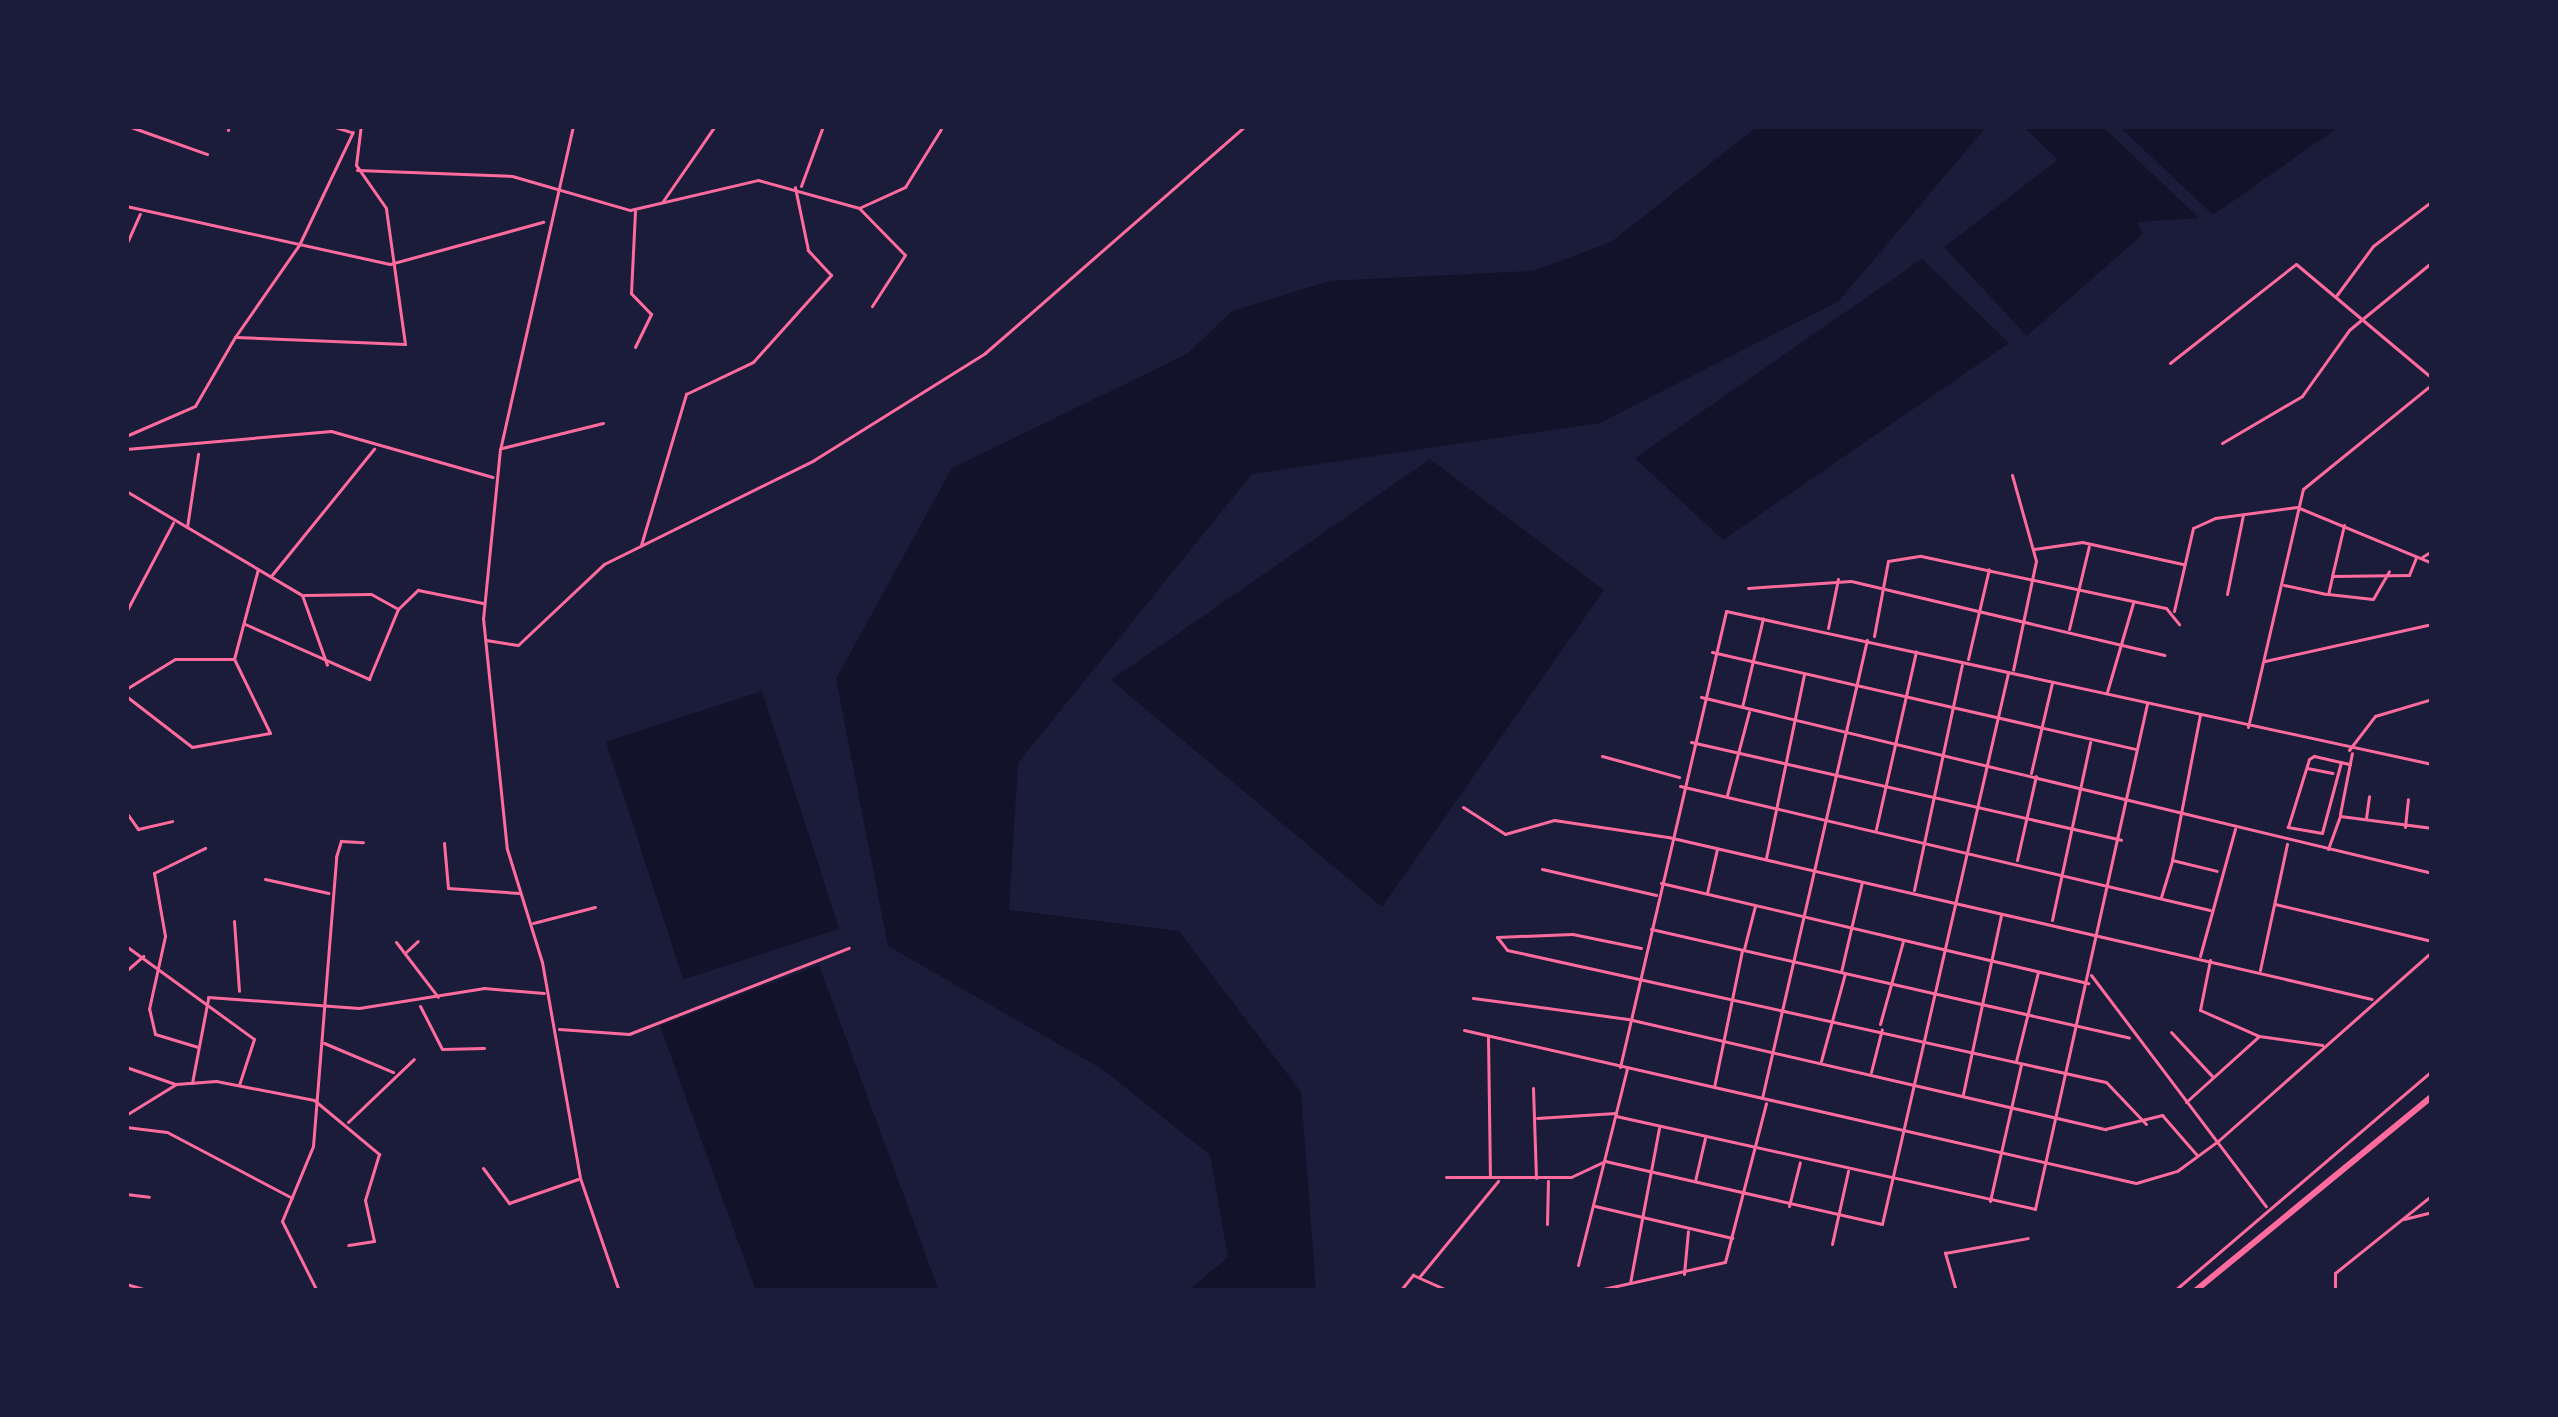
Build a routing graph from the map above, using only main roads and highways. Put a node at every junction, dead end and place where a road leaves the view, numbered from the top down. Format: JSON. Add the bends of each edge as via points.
{"nodes":[{"id":1,"x":2432,"y":1096,"type":"edge"},
{"id":2,"x":2195,"y":1291,"type":"edge"}],
"edges":[{"from":1,"to":2,"type":"main road"}]}
